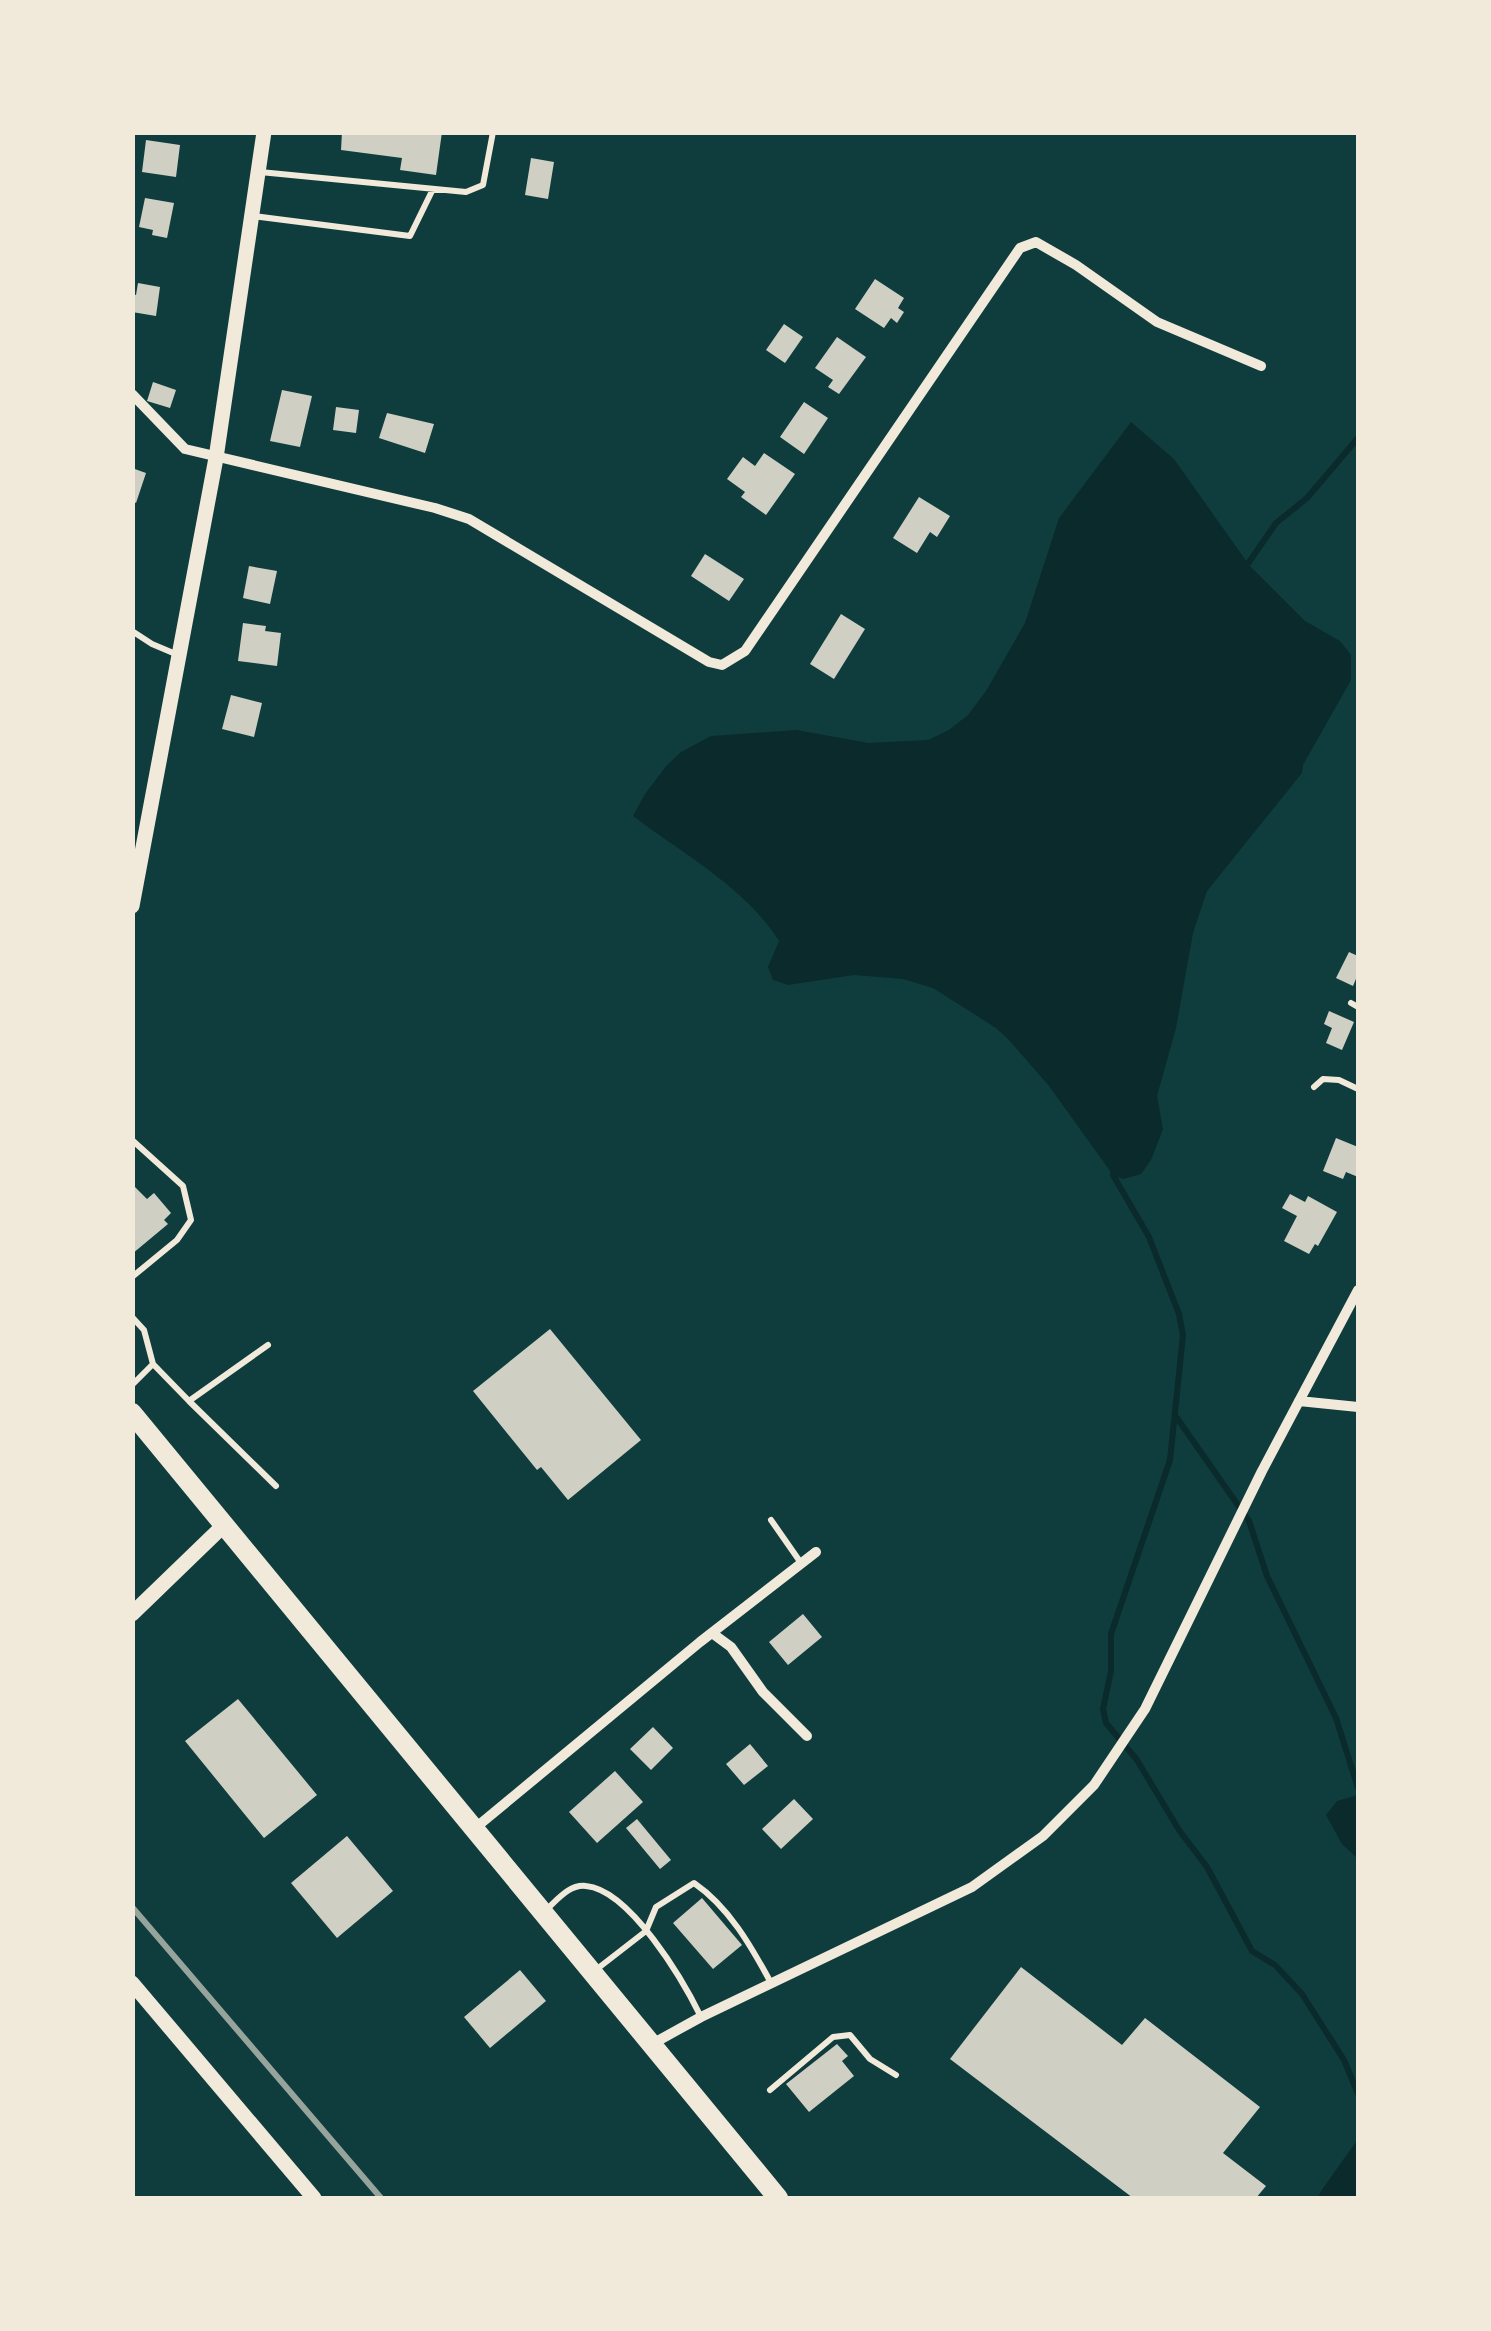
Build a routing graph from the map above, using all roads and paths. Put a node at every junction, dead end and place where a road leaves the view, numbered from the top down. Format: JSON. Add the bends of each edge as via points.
{"nodes":[{"id":1,"x":264,"y":132,"type":"edge"},
{"id":2,"x":493,"y":132,"type":"edge"},
{"id":3,"x":258,"y":172,"type":"junction"},
{"id":4,"x":433,"y":189,"type":"junction"},
{"id":5,"x":252,"y":216,"type":"junction"},
{"id":6,"x":1261,"y":366,"type":"dead end"},
{"id":7,"x":132,"y":394,"type":"edge"},
{"id":8,"x":216,"y":458,"type":"junction"},
{"id":9,"x":132,"y":631,"type":"edge"},
{"id":10,"x":179,"y":655,"type":"junction"},
{"id":11,"x":139,"y":839,"type":"edge"},
{"id":12,"x":132,"y":906,"type":"edge"},
{"id":13,"x":1314,"y":1087,"type":"dead end"},
{"id":14,"x":1358,"y":1089,"type":"edge"},
{"id":15,"x":134,"y":1144,"type":"edge"},
{"id":16,"x":132,"y":1277,"type":"edge"},
{"id":17,"x":1358,"y":1290,"type":"edge"},
{"id":18,"x":132,"y":1317,"type":"edge"},
{"id":19,"x":268,"y":1345,"type":"dead end"},
{"id":20,"x":153,"y":1364,"type":"junction"},
{"id":21,"x":132,"y":1385,"type":"edge"},
{"id":22,"x":190,"y":1401,"type":"junction"},
{"id":23,"x":1299,"y":1401,"type":"junction"},
{"id":24,"x":1358,"y":1407,"type":"edge"},
{"id":25,"x":132,"y":1413,"type":"edge"},
{"id":26,"x":276,"y":1486,"type":"dead end"},
{"id":27,"x":771,"y":1520,"type":"dead end"},
{"id":28,"x":224,"y":1525,"type":"junction"},
{"id":29,"x":816,"y":1552,"type":"dead end"},
{"id":30,"x":801,"y":1563,"type":"junction"},
{"id":31,"x":132,"y":1614,"type":"edge"},
{"id":32,"x":712,"y":1633,"type":"junction"},
{"id":33,"x":807,"y":1736,"type":"dead end"},
{"id":34,"x":474,"y":1830,"type":"junction"},
{"id":35,"x":543,"y":1913,"type":"junction"},
{"id":36,"x":646,"y":1931,"type":"junction"},
{"id":37,"x":592,"y":1973,"type":"junction"},
{"id":38,"x":132,"y":1983,"type":"edge"},
{"id":39,"x":771,"y":1983,"type":"junction"},
{"id":40,"x":701,"y":2017,"type":"junction"},
{"id":41,"x":651,"y":2044,"type":"junction"},
{"id":42,"x":896,"y":2075,"type":"dead end"},
{"id":43,"x":770,"y":2090,"type":"dead end"},
{"id":44,"x":314,"y":2198,"type":"edge"},
{"id":45,"x":778,"y":2198,"type":"edge"}],
"edges":[{"from":1,"to":3,"type":"street"},
{"from":2,"to":4,"type":"lane","via":[[483,185],[466,192]]},
{"from":3,"to":4,"type":"lane"},
{"from":3,"to":5,"type":"street"},
{"from":4,"to":5,"type":"lane","via":[[410,236]]},
{"from":5,"to":8,"type":"street"},
{"from":6,"to":8,"type":"street","via":[[1157,322],[1036,242],[1020,248],[746,651],[722,665],[469,519]]},
{"from":7,"to":8,"type":"street","via":[[185,450]]},
{"from":8,"to":10,"type":"street"},
{"from":9,"to":10,"type":"lane"},
{"from":10,"to":11,"type":"street"},
{"from":11,"to":12,"type":"street"},
{"from":13,"to":14,"type":"lane","via":[[1339,1080]]},
{"from":15,"to":16,"type":"lane","via":[[183,1186],[191,1220]]},
{"from":17,"to":23,"type":"street"},
{"from":18,"to":20,"type":"lane","via":[[144,1330]]},
{"from":19,"to":22,"type":"lane"},
{"from":20,"to":21,"type":"lane"},
{"from":20,"to":22,"type":"lane"},
{"from":22,"to":26,"type":"lane"},
{"from":23,"to":24,"type":"street"},
{"from":23,"to":39,"type":"street","via":[[1145,1710],[1094,1785],[1043,1836],[972,1887]]},
{"from":25,"to":28,"type":"highway"},
{"from":27,"to":30,"type":"lane"},
{"from":28,"to":31,"type":"street"},
{"from":28,"to":34,"type":"highway"},
{"from":29,"to":30,"type":"street"},
{"from":30,"to":32,"type":"street"},
{"from":32,"to":33,"type":"street"},
{"from":32,"to":34,"type":"street"},
{"from":34,"to":35,"type":"highway"},
{"from":35,"to":36,"type":"lane","via":[[569,1889],[586,1886],[622,1902]]},
{"from":35,"to":37,"type":"highway"},
{"from":36,"to":37,"type":"lane"},
{"from":36,"to":39,"type":"lane","via":[[656,1907],[694,1883],[711,1894]]},
{"from":36,"to":40,"type":"lane"},
{"from":37,"to":41,"type":"highway"},
{"from":38,"to":44,"type":"street"},
{"from":39,"to":40,"type":"street"},
{"from":40,"to":41,"type":"street"},
{"from":41,"to":45,"type":"highway"},
{"from":42,"to":43,"type":"lane","via":[[870,2059],[850,2034],[833,2038]]}]}
